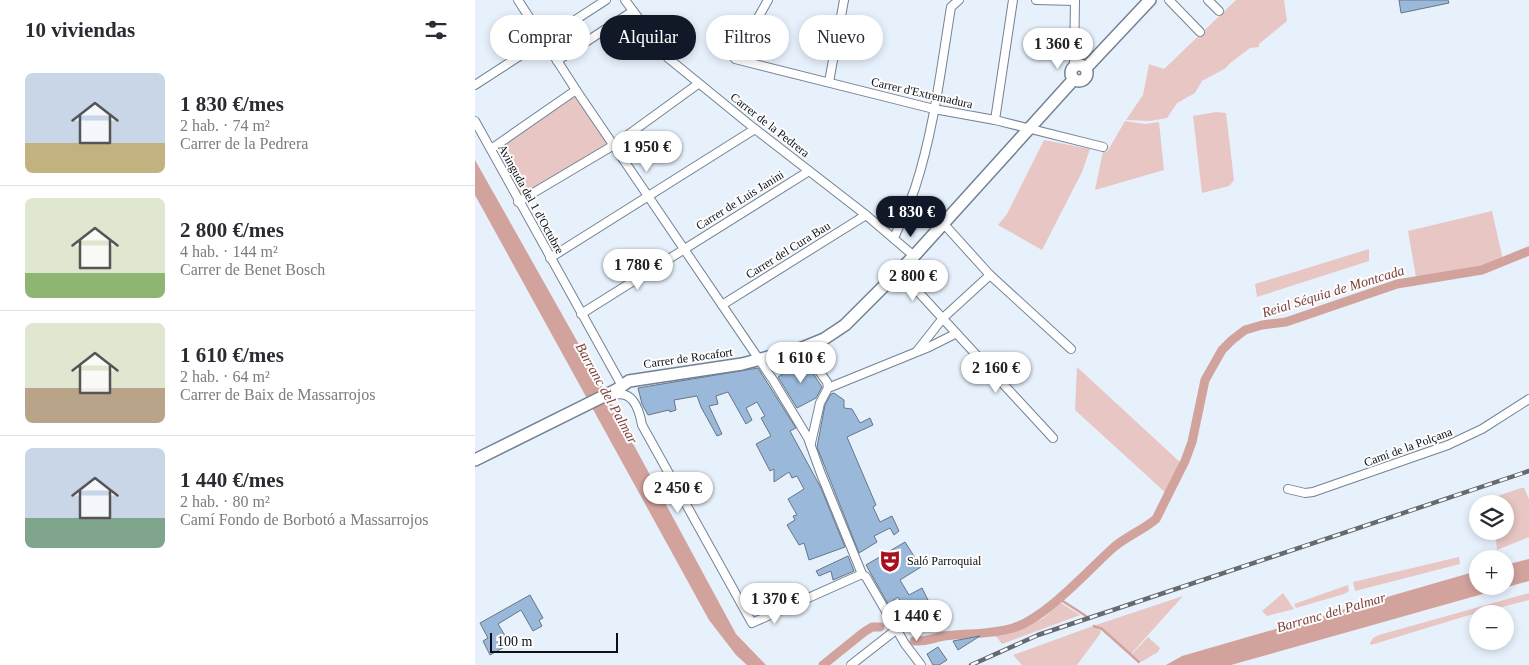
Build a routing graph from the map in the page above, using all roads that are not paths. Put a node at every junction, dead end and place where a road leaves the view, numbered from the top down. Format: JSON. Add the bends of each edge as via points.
{"nodes":[{"id":1,"x":517,"y":0,"type":"edge"},
{"id":2,"x":606,"y":0,"type":"edge"},
{"id":3,"x":625,"y":0,"type":"edge"},
{"id":4,"x":768,"y":0,"type":"edge"},
{"id":5,"x":844,"y":0,"type":"edge"},
{"id":6,"x":959,"y":0,"type":"edge"},
{"id":7,"x":1013,"y":0,"type":"edge"},
{"id":8,"x":1036,"y":0,"type":"edge"},
{"id":9,"x":1150,"y":0,"type":"edge"},
{"id":10,"x":1169,"y":0,"type":"edge"},
{"id":11,"x":1208,"y":0,"type":"edge"},
{"id":12,"x":1075,"y":1,"type":"edge"},
{"id":13,"x":633,"y":11,"type":"junction"},
{"id":14,"x":1219,"y":11,"type":"dead end"},
{"id":15,"x":527,"y":15,"type":"edge"},
{"id":16,"x":582,"y":15,"type":"edge"},
{"id":17,"x":1200,"y":32,"type":"dead end"},
{"id":18,"x":512,"y":60,"type":"edge"},
{"id":19,"x":557,"y":61,"type":"joint"},
{"id":20,"x":1081,"y":67,"type":"junction"},
{"id":21,"x":829,"y":82,"type":"junction"},
{"id":22,"x":475,"y":84,"type":"edge"},
{"id":23,"x":698,"y":84,"type":"junction"},
{"id":24,"x":576,"y":90,"type":"junction"},
{"id":25,"x":934,"y":109,"type":"junction"},
{"id":26,"x":995,"y":120,"type":"junction"},
{"id":27,"x":475,"y":121,"type":"edge"},
{"id":28,"x":755,"y":129,"type":"junction"},
{"id":29,"x":1029,"y":129,"type":"junction"},
{"id":30,"x":614,"y":145,"type":"junction"},
{"id":31,"x":1103,"y":147,"type":"dead end"},
{"id":32,"x":491,"y":150,"type":"junction"},
{"id":33,"x":809,"y":171,"type":"junction"},
{"id":34,"x":648,"y":195,"type":"junction"},
{"id":35,"x":518,"y":202,"type":"junction"},
{"id":36,"x":866,"y":214,"type":"junction"},
{"id":37,"x":943,"y":224,"type":"junction"},
{"id":38,"x":894,"y":238,"type":"junction"},
{"id":39,"x":683,"y":249,"type":"junction"},
{"id":40,"x":914,"y":256,"type":"junction"},
{"id":41,"x":550,"y":258,"type":"junction"},
{"id":42,"x":899,"y":271,"type":"junction"},
{"id":43,"x":989,"y":275,"type":"junction"},
{"id":44,"x":721,"y":305,"type":"junction"},
{"id":45,"x":581,"y":314,"type":"junction"},
{"id":46,"x":943,"y":318,"type":"junction"},
{"id":47,"x":955,"y":334,"type":"junction"},
{"id":48,"x":803,"y":348,"type":"junction"},
{"id":49,"x":1071,"y":349,"type":"dead end"},
{"id":50,"x":917,"y":352,"type":"junction"},
{"id":51,"x":758,"y":358,"type":"junction"},
{"id":52,"x":828,"y":388,"type":"junction"},
{"id":53,"x":618,"y":389,"type":"junction"},
{"id":54,"x":1529,"y":399,"type":"edge"},
{"id":55,"x":1053,"y":438,"type":"dead end"},
{"id":56,"x":811,"y":443,"type":"junction"},
{"id":57,"x":475,"y":460,"type":"edge"},
{"id":58,"x":1287,"y":489,"type":"dead end"},
{"id":59,"x":862,"y":574,"type":"junction"},
{"id":60,"x":897,"y":630,"type":"junction"},
{"id":61,"x":851,"y":665,"type":"edge"},
{"id":62,"x":921,"y":665,"type":"edge"}],
"edges":[{"from":1,"to":15,"type":"street"},
{"from":2,"to":16,"type":"street"},
{"from":3,"to":13,"type":"street","name":"Carrer de la Pedrera"},
{"from":4,"to":21,"type":"street","name":"Carrer d'Extremadura","via":[[735,59]]},
{"from":5,"to":21,"type":"street"},
{"from":6,"to":25,"type":"street","via":[[951,7]]},
{"from":7,"to":26,"type":"street"},
{"from":8,"to":12,"type":"street"},
{"from":9,"to":20,"type":"street"},
{"from":10,"to":17,"type":"street"},
{"from":11,"to":14,"type":"street"},
{"from":12,"to":20,"type":"street","via":[[1074,62]]},
{"from":13,"to":19,"type":"street"},
{"from":13,"to":23,"type":"street","name":"Carrer de la Pedrera","via":[[668,58]]},
{"from":18,"to":22,"type":"street"},
{"from":19,"to":24,"type":"street"},
{"from":20,"to":29,"type":"street","name":"Carrer de Rocafort","via":[[1087,74],[1085,78],[1081,81],[1074,79]]},
{"from":21,"to":25,"type":"street","name":"Carrer d'Extremadura"},
{"from":23,"to":28,"type":"street","name":"Carrer de la Pedrera"},
{"from":23,"to":30,"type":"street"},
{"from":24,"to":30,"type":"street"},
{"from":24,"to":32,"type":"street"},
{"from":25,"to":26,"type":"street","name":"Carrer d'Extremadura"},
{"from":25,"to":38,"type":"street","via":[[914,190]]},
{"from":26,"to":29,"type":"street","name":"Carrer d'Extremadura"},
{"from":27,"to":32,"type":"street","name":"Avinguda del 1 d'Octubre"},
{"from":28,"to":33,"type":"street","name":"Carrer de la Pedrera"},
{"from":28,"to":34,"type":"street"},
{"from":29,"to":31,"type":"street","name":"Carrer d'Extremadura"},
{"from":29,"to":37,"type":"street","name":"Carrer de Rocafort"},
{"from":30,"to":34,"type":"street"},
{"from":30,"to":35,"type":"street"},
{"from":32,"to":35,"type":"street","name":"Avinguda del 1 d'Octubre"},
{"from":33,"to":36,"type":"street","name":"Carrer de la Pedrera"},
{"from":33,"to":39,"type":"street","name":"Carrer de Luis Janini"},
{"from":34,"to":39,"type":"street"},
{"from":34,"to":41,"type":"street"},
{"from":35,"to":41,"type":"street","name":"Avinguda del 1 d'Octubre"},
{"from":36,"to":38,"type":"street","name":"Carrer de la Pedrera"},
{"from":36,"to":44,"type":"street","name":"Carrer del Cura Bau"},
{"from":37,"to":40,"type":"street","name":"Carrer de Rocafort"},
{"from":37,"to":43,"type":"street"},
{"from":38,"to":40,"type":"street","name":"Carrer de la Pedrera"},
{"from":39,"to":44,"type":"street"},
{"from":39,"to":45,"type":"street","name":"Carrer de Luis Janini"},
{"from":40,"to":42,"type":"street","name":"Carrer de Rocafort"},
{"from":41,"to":45,"type":"street","name":"Avinguda del 1 d'Octubre"},
{"from":42,"to":46,"type":"street"},
{"from":42,"to":48,"type":"street","name":"Carrer de Rocafort","via":[[845,325]]},
{"from":43,"to":46,"type":"street"},
{"from":43,"to":49,"type":"street"},
{"from":44,"to":51,"type":"street"},
{"from":45,"to":53,"type":"street","name":"Avinguda del 1 d'Octubre"},
{"from":46,"to":47,"type":"street"},
{"from":46,"to":50,"type":"street"},
{"from":47,"to":50,"type":"street"},
{"from":47,"to":55,"type":"street"},
{"from":48,"to":51,"type":"street","name":"Carrer de Rocafort"},
{"from":48,"to":52,"type":"street"},
{"from":50,"to":52,"type":"street"},
{"from":51,"to":53,"type":"street","name":"Carrer de Rocafort","via":[[725,368],[637,379]]},
{"from":51,"to":56,"type":"street"},
{"from":52,"to":56,"type":"street","via":[[820,403]]},
{"from":53,"to":57,"type":"street","name":"Carrer de Rocafort"},
{"from":53,"to":59,"type":"street","via":[[636,403],[642,425],[752,622]]},
{"from":54,"to":58,"type":"street","name":"Camí de la Polçana","via":[[1482,429],[1448,445],[1313,492],[1305,494]]},
{"from":56,"to":59,"type":"street"},
{"from":59,"to":60,"type":"street"},
{"from":60,"to":61,"type":"street"},
{"from":60,"to":62,"type":"street"}]}
